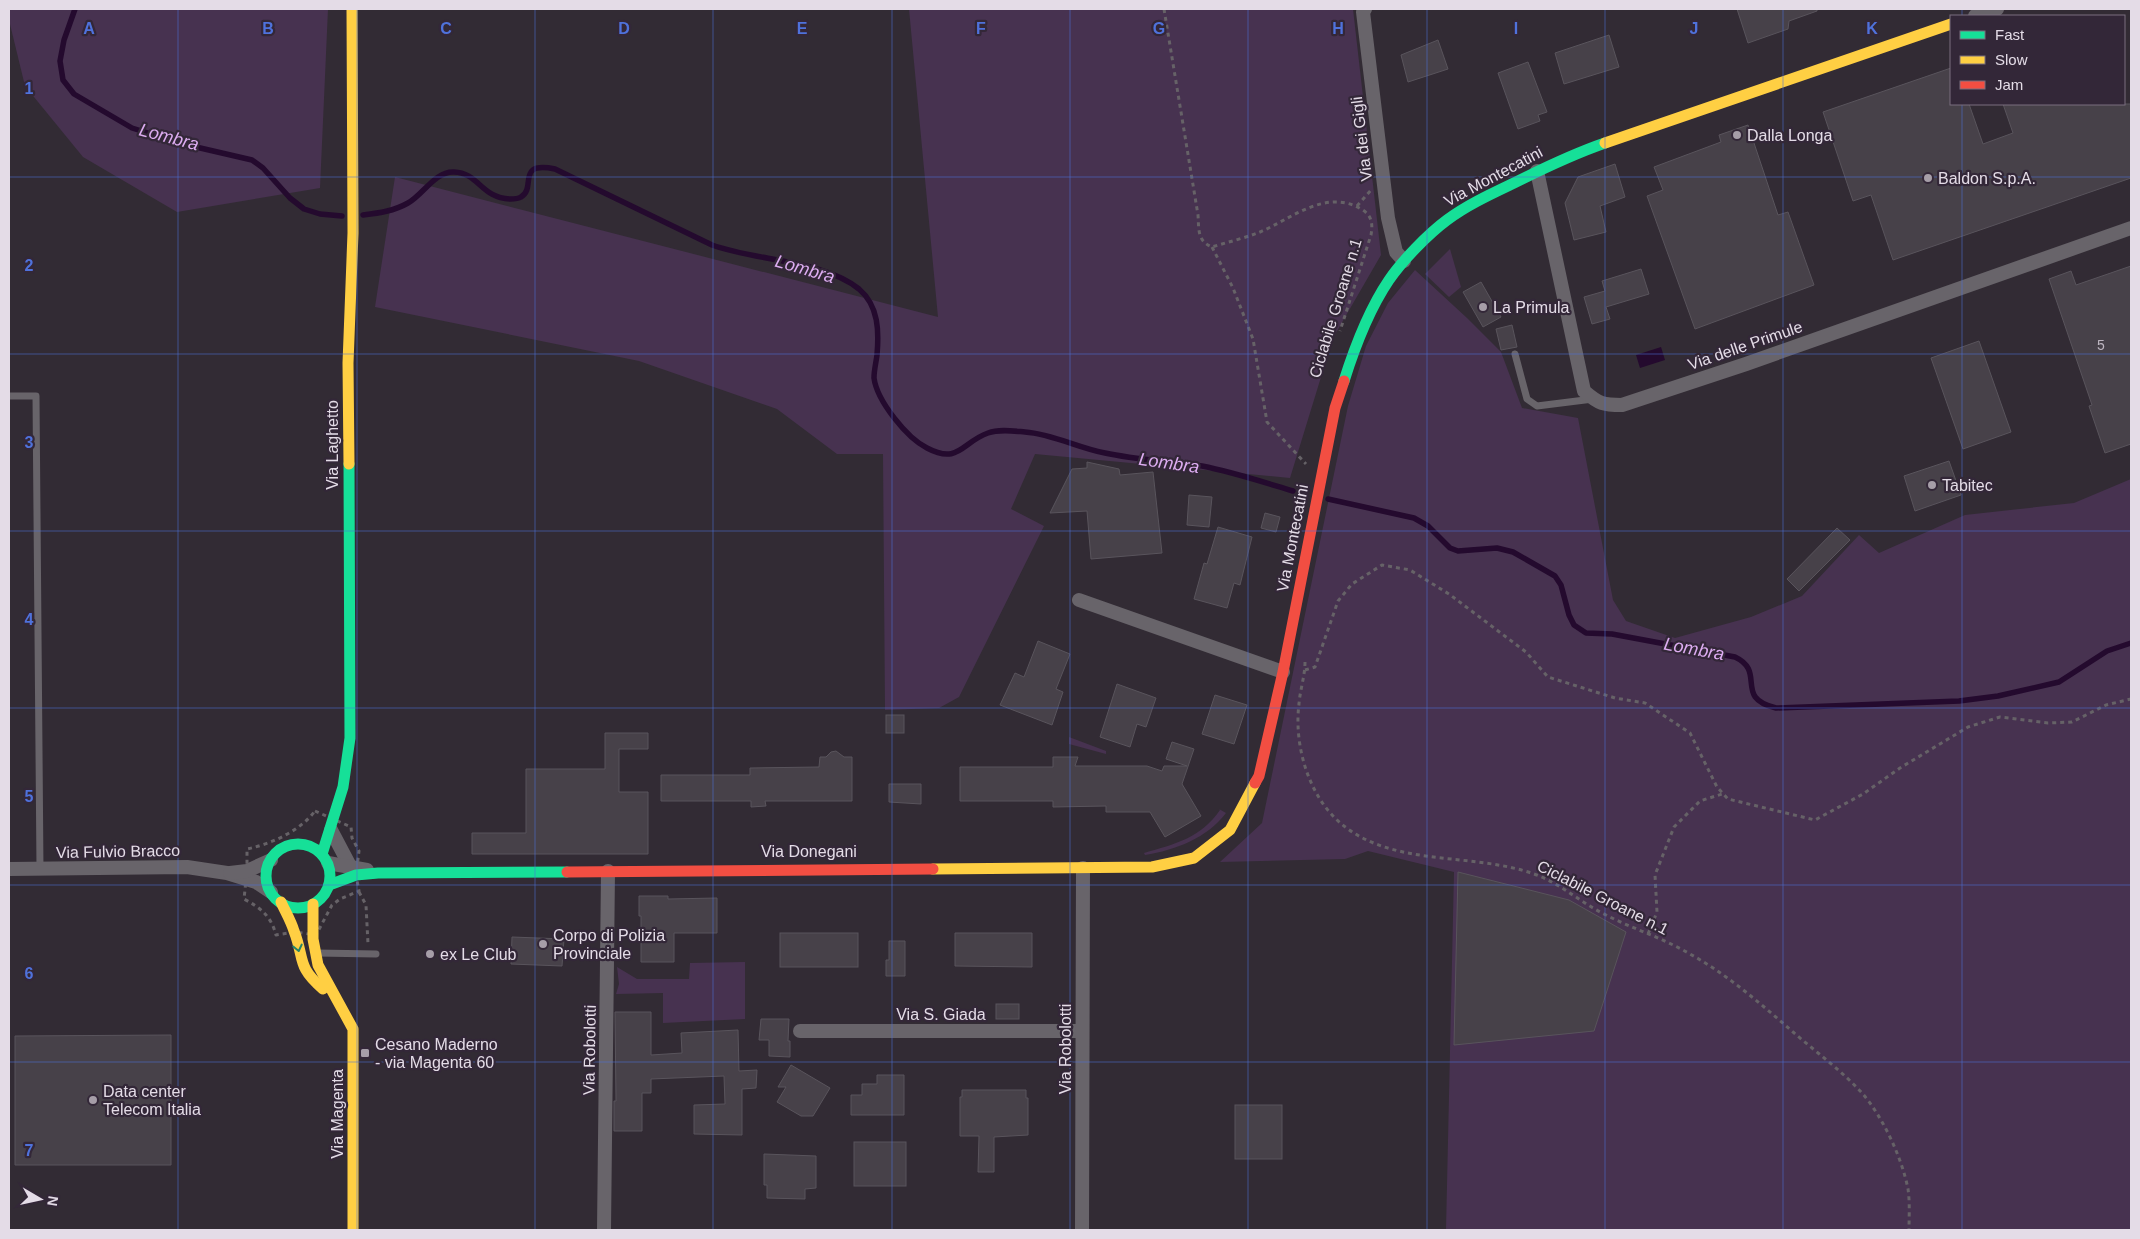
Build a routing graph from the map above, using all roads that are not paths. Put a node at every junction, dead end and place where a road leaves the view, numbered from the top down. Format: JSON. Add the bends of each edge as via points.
{"nodes":[{"id":1,"x":352,"y":9,"type":"edge"},
{"id":2,"x":1365,"y":9,"type":"edge"},
{"id":3,"x":1997,"y":9,"type":"edge"},
{"id":4,"x":1978,"y":15,"type":"edge"},
{"id":5,"x":1950,"y":24,"type":"edge"},
{"id":6,"x":1537,"y":171,"type":"junction"},
{"id":7,"x":2131,"y":228,"type":"edge"},
{"id":8,"x":1404,"y":261,"type":"junction"},
{"id":9,"x":1515,"y":354,"type":"dead end"},
{"id":10,"x":9,"y":396,"type":"edge"},
{"id":11,"x":1593,"y":399,"type":"junction"},
{"id":12,"x":1079,"y":600,"type":"dead end"},
{"id":13,"x":1283,"y":672,"type":"junction"},
{"id":14,"x":324,"y":828,"type":"junction"},
{"id":15,"x":1230,"y":830,"type":"joint"},
{"id":16,"x":309,"y":836,"type":"dead end"},
{"id":17,"x":299,"y":844,"type":"junction"},
{"id":18,"x":325,"y":859,"type":"junction"},
{"id":19,"x":271,"y":860,"type":"junction"},
{"id":20,"x":350,"y":866,"type":"junction"},
{"id":21,"x":1083,"y":868,"type":"junction"},
{"id":22,"x":9,"y":869,"type":"edge"},
{"id":23,"x":40,"y":869,"type":"junction"},
{"id":24,"x":608,"y":871,"type":"junction"},
{"id":25,"x":227,"y":873,"type":"junction"},
{"id":26,"x":378,"y":873,"type":"junction"},
{"id":27,"x":329,"y":885,"type":"junction"},
{"id":28,"x":276,"y":897,"type":"junction"},
{"id":29,"x":313,"y":904,"type":"junction"},
{"id":30,"x":314,"y":953,"type":"junction"},
{"id":31,"x":376,"y":954,"type":"dead end"},
{"id":32,"x":338,"y":1002,"type":"junction"},
{"id":33,"x":800,"y":1031,"type":"dead end"},
{"id":34,"x":1082,"y":1032,"type":"junction"},
{"id":35,"x":353,"y":1230,"type":"edge"},
{"id":36,"x":604,"y":1230,"type":"edge"},
{"id":37,"x":1082,"y":1230,"type":"edge"}],
"edges":[{"from":1,"to":14,"type":"street","name":"Via Laghetto","via":[[353,233],[348,363],[350,738],[343,787]]},
{"from":2,"to":8,"type":"street","name":"Via dei Gigli","via":[[1388,218],[1396,252]]},
{"from":3,"to":4,"type":"street"},
{"from":5,"to":6,"type":"street","name":"Via Montecatini","via":[[1574,154]]},
{"from":6,"to":8,"type":"street","name":"Via Montecatini","via":[[1447,220]]},
{"from":6,"to":11,"type":"street","via":[[1584,391]]},
{"from":7,"to":11,"type":"street","name":"Via delle Primule","via":[[1622,405],[1599,404]]},
{"from":8,"to":13,"type":"street","name":"Via Montecatini","via":[[1388,280],[1373,307],[1354,349],[1335,408]]},
{"from":9,"to":11,"type":"lane","via":[[1526,399],[1536,406]]},
{"from":10,"to":23,"type":"lane","via":[[36,396]]},
{"from":12,"to":13,"type":"street"},
{"from":13,"to":15,"type":"street","name":"Via Montecatini","via":[[1259,776]]},
{"from":14,"to":18,"type":"street"},
{"from":14,"to":20,"type":"street"},
{"from":15,"to":21,"type":"street","name":"Via Donegani","via":[[1194,858],[1152,867]]},
{"from":16,"to":17,"type":"street"},
{"from":17,"to":18,"type":"street","via":[[312,846]]},
{"from":17,"to":19,"type":"street","via":[[280,850]]},
{"from":18,"to":20,"type":"street","name":"Via Donegani"},
{"from":18,"to":27,"type":"street","via":[[330,874]]},
{"from":19,"to":25,"type":"street","name":"Via Fulvio Bracco","via":[[247,871]]},
{"from":19,"to":28,"type":"street","via":[[266,877]]},
{"from":20,"to":26,"type":"street","name":"Via Donegani"},
{"from":21,"to":24,"type":"street","name":"Via Donegani"},
{"from":21,"to":34,"type":"street","name":"Via Robolotti"},
{"from":22,"to":23,"type":"street","name":"Via Fulvio Bracco"},
{"from":23,"to":25,"type":"street","name":"Via Fulvio Bracco","via":[[187,867]]},
{"from":24,"to":26,"type":"street","name":"Via Donegani"},
{"from":24,"to":36,"type":"street","name":"Via Robolotti"},
{"from":25,"to":28,"type":"street","name":"Via Fulvio Bracco","via":[[256,882]]},
{"from":26,"to":27,"type":"street","name":"Via Donegani","via":[[356,875]]},
{"from":27,"to":29,"type":"street","via":[[324,895]]},
{"from":28,"to":29,"type":"street","via":[[294,908]]},
{"from":28,"to":32,"type":"street","name":"Via Magenta","one_way":true,"via":[[293,928],[309,977]]},
{"from":29,"to":30,"type":"street","name":"Via Magenta","via":[[311,934]]},
{"from":30,"to":31,"type":"lane"},
{"from":30,"to":32,"type":"street","name":"Via Magenta"},
{"from":32,"to":35,"type":"street","name":"Via Magenta","via":[[350,1022],[354,1043]]},
{"from":33,"to":34,"type":"street","name":"Via S. Giada"},
{"from":34,"to":37,"type":"street","name":"Via Robolotti"}]}
